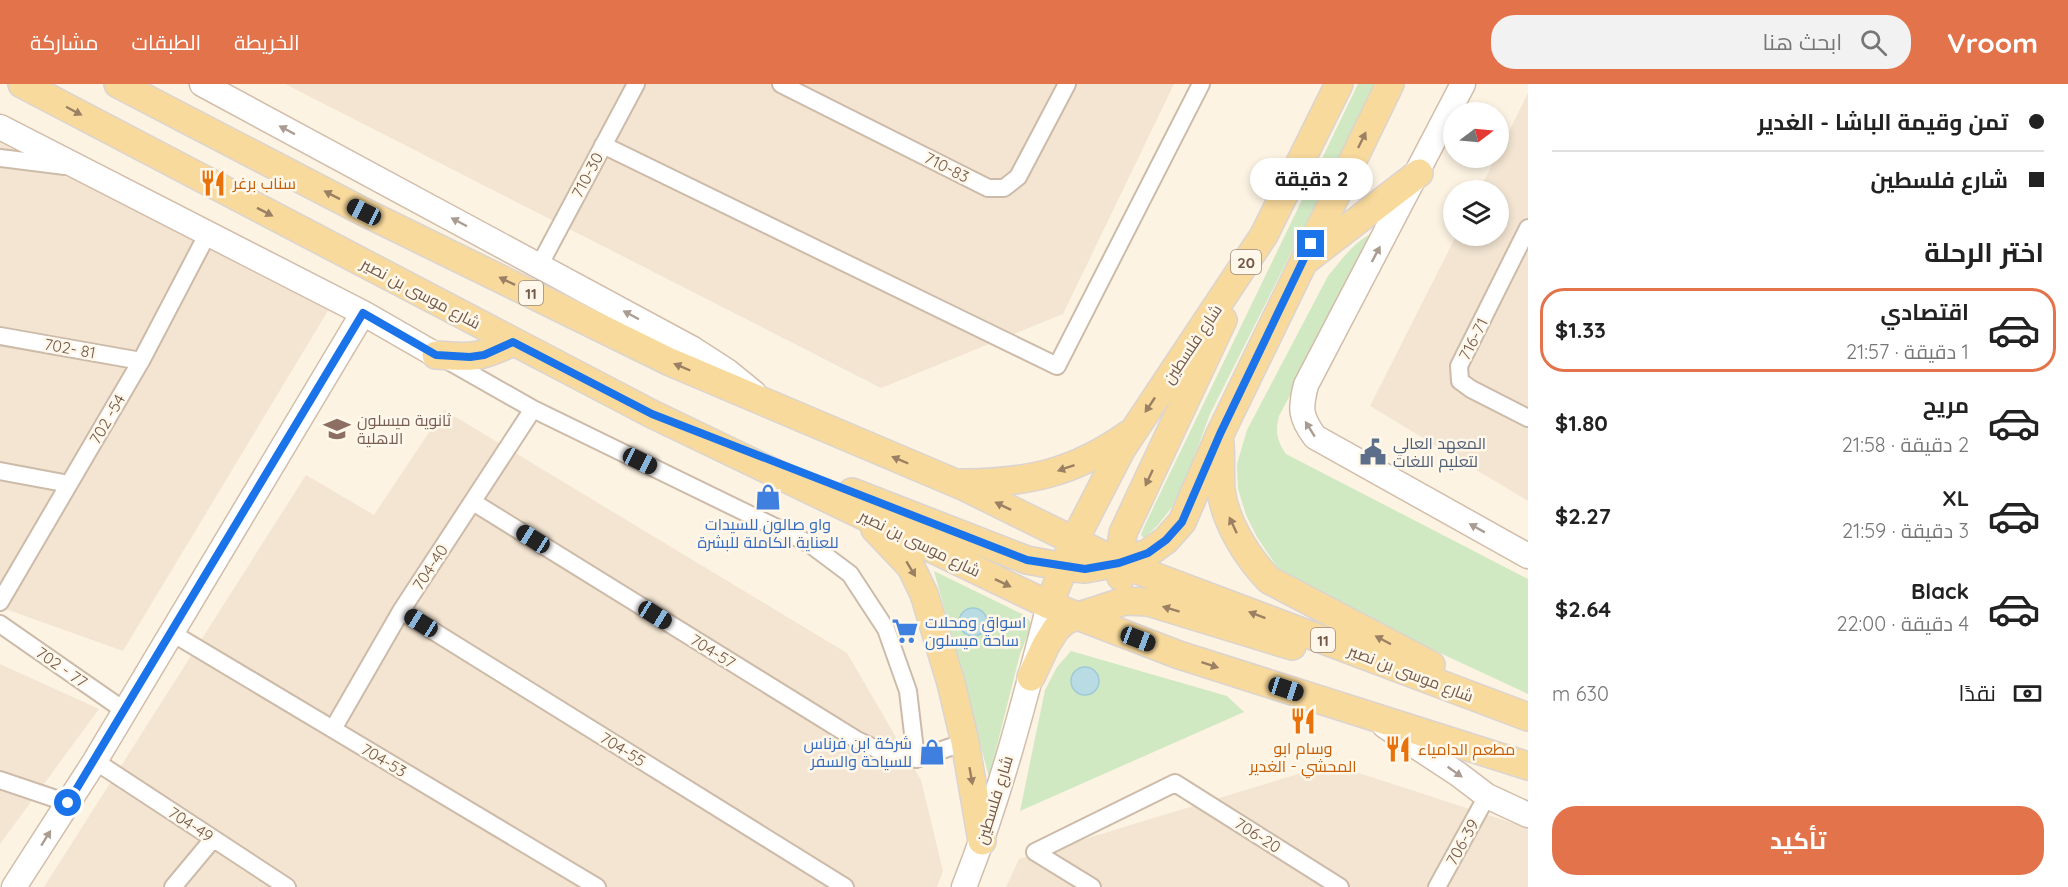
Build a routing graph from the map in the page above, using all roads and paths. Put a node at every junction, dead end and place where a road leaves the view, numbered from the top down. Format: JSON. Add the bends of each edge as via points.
{"nodes":[{"id":1,"x":22,"y":84,"type":"edge"},
{"id":2,"x":118,"y":84,"type":"edge"},
{"id":3,"x":202,"y":84,"type":"edge"},
{"id":4,"x":636,"y":84,"type":"edge"},
{"id":5,"x":781,"y":84,"type":"edge"},
{"id":6,"x":1067,"y":84,"type":"edge"},
{"id":7,"x":1201,"y":84,"type":"edge"},
{"id":8,"x":1339,"y":84,"type":"edge"},
{"id":9,"x":1390,"y":84,"type":"edge"},
{"id":10,"x":1463,"y":84,"type":"edge"},
{"id":11,"x":0,"y":127,"type":"edge"},
{"id":12,"x":603,"y":145,"type":"junction"},
{"id":13,"x":0,"y":158,"type":"edge"},
{"id":14,"x":78,"y":167,"type":"junction"},
{"id":15,"x":1419,"y":173,"type":"junction"},
{"id":16,"x":1528,"y":228,"type":"edge"},
{"id":17,"x":208,"y":233,"type":"junction"},
{"id":18,"x":1264,"y":235,"type":"junction"},
{"id":19,"x":1301,"y":265,"type":"junction"},
{"id":20,"x":539,"y":266,"type":"junction"},
{"id":21,"x":363,"y":313,"type":"junction"},
{"id":22,"x":0,"y":336,"type":"edge"},
{"id":23,"x":513,"y":342,"type":"junction"},
{"id":24,"x":436,"y":355,"type":"junction"},
{"id":25,"x":141,"y":361,"type":"junction"},
{"id":26,"x":767,"y":404,"type":"junction"},
{"id":27,"x":533,"y":409,"type":"junction"},
{"id":28,"x":652,"y":414,"type":"junction"},
{"id":29,"x":1528,"y":418,"type":"edge"},
{"id":30,"x":1134,"y":430,"type":"junction"},
{"id":31,"x":1220,"y":434,"type":"junction"},
{"id":32,"x":0,"y":471,"type":"edge"},
{"id":33,"x":954,"y":483,"type":"junction"},
{"id":34,"x":69,"y":484,"type":"junction"},
{"id":35,"x":473,"y":502,"type":"junction"},
{"id":36,"x":856,"y":512,"type":"junction"},
{"id":37,"x":1074,"y":541,"type":"junction"},
{"id":38,"x":1528,"y":556,"type":"edge"},
{"id":39,"x":1119,"y":563,"type":"junction"},
{"id":40,"x":1065,"y":567,"type":"junction"},
{"id":41,"x":1125,"y":601,"type":"junction"},
{"id":42,"x":0,"y":602,"type":"edge"},
{"id":43,"x":1049,"y":605,"type":"junction"},
{"id":44,"x":401,"y":611,"type":"junction"},
{"id":45,"x":1077,"y":616,"type":"junction"},
{"id":46,"x":0,"y":624,"type":"edge"},
{"id":47,"x":172,"y":633,"type":"junction"},
{"id":48,"x":1179,"y":655,"type":"junction"},
{"id":49,"x":1030,"y":677,"type":"junction"},
{"id":50,"x":125,"y":711,"type":"junction"},
{"id":51,"x":1372,"y":717,"type":"junction"},
{"id":52,"x":1528,"y":717,"type":"edge"},
{"id":53,"x":333,"y":729,"type":"junction"},
{"id":54,"x":965,"y":742,"type":"junction"},
{"id":55,"x":916,"y":759,"type":"junction"},
{"id":56,"x":95,"y":761,"type":"junction"},
{"id":57,"x":1528,"y":766,"type":"edge"},
{"id":58,"x":0,"y":780,"type":"edge"},
{"id":59,"x":1487,"y":796,"type":"junction"},
{"id":60,"x":68,"y":803,"type":"junction"},
{"id":61,"x":1528,"y":815,"type":"edge"},
{"id":62,"x":213,"y":839,"type":"junction"},
{"id":63,"x":982,"y":841,"type":"junction"},
{"id":64,"x":14,"y":887,"type":"edge"},
{"id":65,"x":173,"y":887,"type":"edge"},
{"id":66,"x":287,"y":887,"type":"edge"},
{"id":67,"x":597,"y":887,"type":"edge"},
{"id":68,"x":845,"y":887,"type":"edge"},
{"id":69,"x":964,"y":887,"type":"edge"},
{"id":70,"x":1092,"y":887,"type":"edge"},
{"id":71,"x":1340,"y":887,"type":"edge"},
{"id":72,"x":1437,"y":887,"type":"edge"}],
"edges":[{"from":1,"to":23,"type":"main road","name":"شارع موسى بن نصير","one_way":true},
{"from":26,"to":2,"type":"main road","name":"شارع موسى بن نصير","number":"11","one_way":true,"via":[[670,362],[364,212]]},
{"from":20,"to":3,"type":"street","one_way":true},
{"from":4,"to":12,"type":"street","name":"710-30"},
{"from":5,"to":6,"type":"street","name":"710-83","via":[[988,188],[1004,188],[1018,177]]},
{"from":7,"to":12,"type":"street","via":[[1057,366]]},
{"from":8,"to":18,"type":"main road","name":"شارع فلسطين","number":"20"},
{"from":19,"to":9,"type":"main road","one_way":true},
{"from":10,"to":15,"type":"street"},
{"from":11,"to":14,"type":"street"},
{"from":12,"to":20,"type":"street","name":"710-30"},
{"from":13,"to":14,"type":"street"},
{"from":14,"to":17,"type":"street"},
{"from":15,"to":19,"type":"main road"},
{"from":38,"to":15,"type":"street","one_way":true,"via":[[1325,444],[1306,426],[1301,406],[1306,385]]},
{"from":16,"to":29,"type":"street","name":"716-71","via":[[1459,366],[1460,381]]},
{"from":17,"to":21,"type":"street"},
{"from":17,"to":25,"type":"street","name":"702 -54"},
{"from":18,"to":30,"type":"main road","name":"شارع فلسطين","number":"20","one_way":true},
{"from":18,"to":39,"type":"main road","one_way":true,"via":[[1124,533]]},
{"from":19,"to":31,"type":"main road"},
{"from":26,"to":20,"type":"street","one_way":true,"via":[[693,349]]},
{"from":21,"to":24,"type":"street"},
{"from":21,"to":47,"type":"street"},
{"from":22,"to":25,"type":"street","name":"702- 81"},
{"from":23,"to":24,"type":"main road","via":[[484,355]]},
{"from":23,"to":28,"type":"main road","name":"شارع موسى بن نصير"},
{"from":24,"to":27,"type":"street"},
{"from":25,"to":34,"type":"street","name":"702 -54"},
{"from":33,"to":26,"type":"main road","name":"شارع موسى بن نصير","number":"11","one_way":true},
{"from":27,"to":35,"type":"street","name":"704-40"},
{"from":27,"to":55,"type":"street","via":[[810,544],[850,574],[886,629],[908,691]]},
{"from":28,"to":36,"type":"main road","name":"شارع موسى بن نصير"},
{"from":28,"to":40,"type":"main road","via":[[1027,560]]},
{"from":30,"to":33,"type":"main road","one_way":true,"via":[[1104,451],[1048,474],[1007,481]]},
{"from":30,"to":37,"type":"main road","name":"شارع فلسطين","number":"20"},
{"from":31,"to":39,"type":"main road","via":[[1182,522],[1148,553]]},
{"from":52,"to":31,"type":"main road","one_way":true,"via":[[1269,580],[1251,557],[1227,512],[1221,491]]},
{"from":32,"to":34,"type":"street"},
{"from":37,"to":33,"type":"main road","name":"شارع موسى بن نصير","number":"11","one_way":true},
{"from":34,"to":42,"type":"street","name":"702 -54"},
{"from":35,"to":44,"type":"street","name":"704-40"},
{"from":35,"to":55,"type":"street","name":"704-57","via":[[857,740],[883,752]]},
{"from":36,"to":43,"type":"main road","name":"شارع موسى بن نصير","one_way":true},
{"from":36,"to":54,"type":"main road","one_way":true,"via":[[899,552],[920,585],[941,645]]},
{"from":37,"to":39,"type":"main road","name":"شارع موسى بن نصير"},
{"from":37,"to":40,"type":"main road","name":"شارع فلسطين"},
{"from":39,"to":40,"type":"main road","via":[[1085,569]]},
{"from":39,"to":41,"type":"main road"},
{"from":52,"to":39,"type":"main road","name":"شارع موسى بن نصير","number":"11","one_way":true},
{"from":40,"to":43,"type":"main road","name":"شارع فلسطين"},
{"from":41,"to":45,"type":"main road"},
{"from":41,"to":48,"type":"main road","via":[[1149,630]]},
{"from":52,"to":41,"type":"main road","one_way":true,"via":[[1148,602]]},
{"from":43,"to":45,"type":"main road","name":"شارع موسى بن نصير"},
{"from":43,"to":49,"type":"street","name":"شارع فلسطين"},
{"from":44,"to":53,"type":"street","name":"704-40"},
{"from":44,"to":68,"type":"street","name":"704-55"},
{"from":45,"to":48,"type":"main road","name":"شارع موسى بن نصير"},
{"from":45,"to":49,"type":"main road","via":[[1056,629]]},
{"from":46,"to":50,"type":"street","name":"702 - 77"},
{"from":47,"to":50,"type":"street"},
{"from":47,"to":53,"type":"street","name":"704-53"},
{"from":48,"to":51,"type":"main road","name":"شارع موسى بن نصير","one_way":true},
{"from":49,"to":63,"type":"street","name":"شارع فلسطين"},
{"from":50,"to":56,"type":"street"},
{"from":51,"to":57,"type":"main road","name":"شارع موسى بن نصير"},
{"from":51,"to":59,"type":"street","one_way":true},
{"from":53,"to":67,"type":"street","name":"704-53"},
{"from":54,"to":55,"type":"street"},
{"from":54,"to":63,"type":"main road","one_way":true},
{"from":56,"to":60,"type":"street"},
{"from":56,"to":62,"type":"street","name":"704-49"},
{"from":58,"to":60,"type":"street"},
{"from":59,"to":61,"type":"street"},
{"from":59,"to":72,"type":"street","name":"706-39"},
{"from":64,"to":60,"type":"street","one_way":true},
{"from":62,"to":65,"type":"street"},
{"from":62,"to":66,"type":"street","name":"704-49"},
{"from":63,"to":69,"type":"street","name":"شارع فلسطين"},
{"from":70,"to":71,"type":"street","name":"706-20","via":[[1035,852],[1175,783]]}]}
